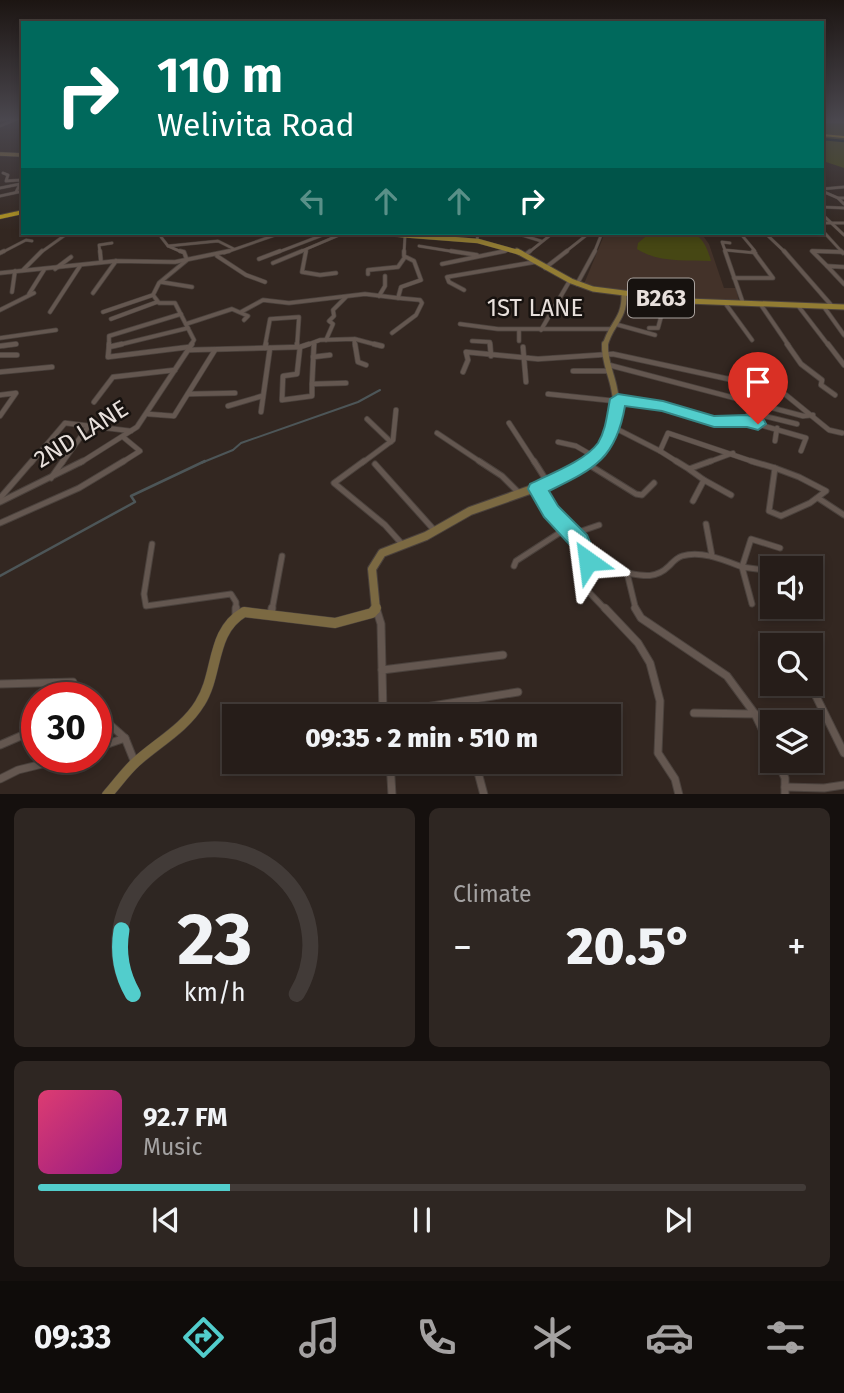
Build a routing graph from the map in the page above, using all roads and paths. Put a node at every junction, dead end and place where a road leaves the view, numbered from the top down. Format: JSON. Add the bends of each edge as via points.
{"nodes":[{"id":1,"x":3,"y":173,"type":"dead end"},
{"id":2,"x":6,"y":181,"type":"junction"},
{"id":3,"x":21,"y":181,"type":"edge"},
{"id":4,"x":0,"y":182,"type":"edge"},
{"id":5,"x":844,"y":187,"type":"edge"},
{"id":6,"x":0,"y":188,"type":"edge"},
{"id":7,"x":824,"y":190,"type":"edge"},
{"id":8,"x":21,"y":191,"type":"edge"},
{"id":9,"x":824,"y":191,"type":"edge"},
{"id":10,"x":16,"y":192,"type":"junction"},
{"id":11,"x":0,"y":196,"type":"edge"},
{"id":12,"x":838,"y":198,"type":"junction"},
{"id":13,"x":844,"y":198,"type":"edge"},
{"id":14,"x":844,"y":206,"type":"edge"},
{"id":15,"x":824,"y":208,"type":"edge"},
{"id":16,"x":21,"y":213,"type":"edge"},
{"id":17,"x":825,"y":217,"type":"dead end"},
{"id":18,"x":0,"y":218,"type":"edge"},
{"id":19,"x":824,"y":223,"type":"edge"},
{"id":20,"x":831,"y":223,"type":"junction"},
{"id":21,"x":844,"y":223,"type":"edge"},
{"id":22,"x":824,"y":232,"type":"edge"},
{"id":23,"x":65,"y":235,"type":"edge"},
{"id":24,"x":275,"y":235,"type":"edge"},
{"id":25,"x":323,"y":235,"type":"edge"},
{"id":26,"x":340,"y":235,"type":"edge"},
{"id":27,"x":401,"y":235,"type":"edge"},
{"id":28,"x":456,"y":235,"type":"edge"},
{"id":29,"x":522,"y":235,"type":"edge"},
{"id":30,"x":550,"y":235,"type":"edge"},
{"id":31,"x":587,"y":235,"type":"edge"},
{"id":32,"x":602,"y":235,"type":"edge"},
{"id":33,"x":742,"y":235,"type":"edge"},
{"id":34,"x":767,"y":235,"type":"edge"},
{"id":35,"x":844,"y":235,"type":"edge"},
{"id":36,"x":477,"y":236,"type":"edge"},
{"id":37,"x":162,"y":237,"type":"dead end"},
{"id":38,"x":32,"y":241,"type":"dead end"},
{"id":39,"x":542,"y":241,"type":"junction"},
{"id":40,"x":113,"y":243,"type":"dead end"},
{"id":41,"x":730,"y":243,"type":"dead end"},
{"id":42,"x":834,"y":243,"type":"junction"},
{"id":43,"x":844,"y":243,"type":"edge"},
{"id":44,"x":168,"y":246,"type":"junction"},
{"id":45,"x":419,"y":246,"type":"dead end"},
{"id":46,"x":234,"y":249,"type":"junction"},
{"id":47,"x":306,"y":250,"type":"junction"},
{"id":48,"x":513,"y":250,"type":"junction"},
{"id":49,"x":725,"y":250,"type":"junction"},
{"id":50,"x":755,"y":251,"type":"junction"},
{"id":51,"x":0,"y":253,"type":"edge"},
{"id":52,"x":843,"y":253,"type":"edge"},
{"id":53,"x":217,"y":255,"type":"junction"},
{"id":54,"x":525,"y":255,"type":"junction"},
{"id":55,"x":479,"y":256,"type":"junction"},
{"id":56,"x":71,"y":257,"type":"dead end"},
{"id":57,"x":405,"y":257,"type":"junction"},
{"id":58,"x":259,"y":259,"type":"dead end"},
{"id":59,"x":187,"y":260,"type":"junction"},
{"id":60,"x":116,"y":261,"type":"junction"},
{"id":61,"x":101,"y":262,"type":"junction"},
{"id":62,"x":535,"y":262,"type":"junction"},
{"id":63,"x":273,"y":263,"type":"dead end"},
{"id":64,"x":442,"y":264,"type":"dead end"},
{"id":65,"x":80,"y":266,"type":"junction"},
{"id":66,"x":827,"y":266,"type":"junction"},
{"id":67,"x":844,"y":267,"type":"edge"},
{"id":68,"x":544,"y":268,"type":"junction"},
{"id":69,"x":54,"y":269,"type":"junction"},
{"id":70,"x":23,"y":270,"type":"junction"},
{"id":71,"x":44,"y":270,"type":"junction"},
{"id":72,"x":15,"y":271,"type":"junction"},
{"id":73,"x":0,"y":273,"type":"edge"},
{"id":74,"x":335,"y":273,"type":"dead end"},
{"id":75,"x":368,"y":274,"type":"dead end"},
{"id":76,"x":385,"y":276,"type":"dead end"},
{"id":77,"x":734,"y":278,"type":"junction"},
{"id":78,"x":161,"y":282,"type":"junction"},
{"id":79,"x":265,"y":282,"type":"dead end"},
{"id":80,"x":569,"y":283,"type":"junction"},
{"id":81,"x":844,"y":284,"type":"edge"},
{"id":82,"x":577,"y":285,"type":"junction"},
{"id":83,"x":192,"y":287,"type":"dead end"},
{"id":84,"x":558,"y":287,"type":"dead end"},
{"id":85,"x":464,"y":290,"type":"dead end"},
{"id":86,"x":12,"y":292,"type":"dead end"},
{"id":87,"x":34,"y":293,"type":"dead end"},
{"id":88,"x":93,"y":293,"type":"dead end"},
{"id":89,"x":624,"y":294,"type":"junction"},
{"id":90,"x":28,"y":295,"type":"junction"},
{"id":91,"x":153,"y":295,"type":"junction"},
{"id":92,"x":348,"y":295,"type":"junction"},
{"id":93,"x":379,"y":296,"type":"junction"},
{"id":94,"x":398,"y":298,"type":"junction"},
{"id":95,"x":656,"y":298,"type":"junction"},
{"id":96,"x":158,"y":302,"type":"junction"},
{"id":97,"x":725,"y":303,"type":"junction"},
{"id":98,"x":743,"y":304,"type":"junction"},
{"id":99,"x":761,"y":305,"type":"junction"},
{"id":100,"x":799,"y":307,"type":"junction"},
{"id":101,"x":824,"y":307,"type":"junction"},
{"id":102,"x":832,"y":307,"type":"junction"},
{"id":103,"x":844,"y":307,"type":"edge"},
{"id":104,"x":0,"y":310,"type":"edge"},
{"id":105,"x":50,"y":312,"type":"dead end"},
{"id":106,"x":103,"y":312,"type":"dead end"},
{"id":107,"x":241,"y":312,"type":"junction"},
{"id":108,"x":181,"y":314,"type":"junction"},
{"id":109,"x":111,"y":319,"type":"dead end"},
{"id":110,"x":244,"y":320,"type":"dead end"},
{"id":111,"x":460,"y":324,"type":"dead end"},
{"id":112,"x":187,"y":326,"type":"junction"},
{"id":113,"x":613,"y":327,"type":"junction"},
{"id":114,"x":487,"y":328,"type":"junction"},
{"id":115,"x":649,"y":328,"type":"dead end"},
{"id":116,"x":56,"y":330,"type":"dead end"},
{"id":117,"x":519,"y":330,"type":"junction"},
{"id":118,"x":541,"y":331,"type":"junction"},
{"id":119,"x":392,"y":332,"type":"dead end"},
{"id":120,"x":655,"y":335,"type":"dead end"},
{"id":121,"x":844,"y":335,"type":"edge"},
{"id":122,"x":0,"y":338,"type":"edge"},
{"id":123,"x":354,"y":339,"type":"junction"},
{"id":124,"x":326,"y":340,"type":"junction"},
{"id":125,"x":752,"y":340,"type":"dead end"},
{"id":126,"x":472,"y":341,"type":"dead end"},
{"id":127,"x":519,"y":341,"type":"dead end"},
{"id":128,"x":483,"y":342,"type":"junction"},
{"id":129,"x":16,"y":344,"type":"dead end"},
{"id":130,"x":314,"y":344,"type":"junction"},
{"id":131,"x":0,"y":345,"type":"edge"},
{"id":132,"x":382,"y":346,"type":"dead end"},
{"id":133,"x":109,"y":347,"type":"junction"},
{"id":134,"x":299,"y":347,"type":"junction"},
{"id":135,"x":523,"y":347,"type":"dead end"},
{"id":136,"x":267,"y":348,"type":"junction"},
{"id":137,"x":189,"y":349,"type":"junction"},
{"id":138,"x":215,"y":350,"type":"junction"},
{"id":139,"x":606,"y":354,"type":"junction"},
{"id":140,"x":0,"y":355,"type":"edge"},
{"id":141,"x":17,"y":355,"type":"dead end"},
{"id":142,"x":330,"y":355,"type":"dead end"},
{"id":143,"x":491,"y":356,"type":"junction"},
{"id":144,"x":313,"y":357,"type":"junction"},
{"id":145,"x":525,"y":360,"type":"junction"},
{"id":146,"x":366,"y":365,"type":"dead end"},
{"id":147,"x":844,"y":365,"type":"edge"},
{"id":148,"x":52,"y":367,"type":"dead end"},
{"id":149,"x":7,"y":368,"type":"dead end"},
{"id":150,"x":610,"y":368,"type":"junction"},
{"id":151,"x":0,"y":370,"type":"edge"},
{"id":152,"x":175,"y":370,"type":"junction"},
{"id":153,"x":463,"y":372,"type":"dead end"},
{"id":154,"x":573,"y":372,"type":"dead end"},
{"id":155,"x":526,"y":382,"type":"dead end"},
{"id":156,"x":772,"y":382,"type":"dead end"},
{"id":157,"x":346,"y":383,"type":"dead end"},
{"id":158,"x":312,"y":384,"type":"junction"},
{"id":159,"x":235,"y":393,"type":"dead end"},
{"id":160,"x":188,"y":394,"type":"junction"},
{"id":161,"x":548,"y":394,"type":"dead end"},
{"id":162,"x":0,"y":395,"type":"edge"},
{"id":163,"x":786,"y":395,"type":"dead end"},
{"id":164,"x":835,"y":395,"type":"dead end"},
{"id":165,"x":262,"y":396,"type":"junction"},
{"id":166,"x":618,"y":399,"type":"junction"},
{"id":167,"x":94,"y":402,"type":"dead end"},
{"id":168,"x":228,"y":406,"type":"dead end"},
{"id":169,"x":396,"y":410,"type":"dead end"},
{"id":170,"x":261,"y":412,"type":"dead end"},
{"id":171,"x":148,"y":414,"type":"junction"},
{"id":172,"x":813,"y":415,"type":"junction"},
{"id":173,"x":0,"y":416,"type":"edge"},
{"id":174,"x":367,"y":419,"type":"dead end"},
{"id":175,"x":747,"y":421,"type":"junction"},
{"id":176,"x":509,"y":423,"type":"dead end"},
{"id":177,"x":90,"y":424,"type":"junction"},
{"id":178,"x":797,"y":424,"type":"dead end"},
{"id":179,"x":613,"y":427,"type":"junction"},
{"id":180,"x":777,"y":428,"type":"junction"},
{"id":181,"x":131,"y":431,"type":"junction"},
{"id":182,"x":437,"y":433,"type":"dead end"},
{"id":183,"x":842,"y":433,"type":"dead end"},
{"id":184,"x":123,"y":437,"type":"junction"},
{"id":185,"x":775,"y":441,"type":"dead end"},
{"id":186,"x":391,"y":442,"type":"junction"},
{"id":187,"x":558,"y":442,"type":"dead end"},
{"id":188,"x":660,"y":451,"type":"junction"},
{"id":189,"x":801,"y":451,"type":"dead end"},
{"id":190,"x":733,"y":453,"type":"junction"},
{"id":191,"x":595,"y":457,"type":"junction"},
{"id":192,"x":586,"y":463,"type":"junction"},
{"id":193,"x":375,"y":464,"type":"dead end"},
{"id":194,"x":775,"y":467,"type":"junction"},
{"id":195,"x":689,"y":469,"type":"junction"},
{"id":196,"x":50,"y":479,"type":"junction"},
{"id":197,"x":704,"y":481,"type":"junction"},
{"id":198,"x":549,"y":483,"type":"junction"},
{"id":199,"x":654,"y":483,"type":"dead end"},
{"id":200,"x":537,"y":489,"type":"junction"},
{"id":201,"x":521,"y":495,"type":"junction"},
{"id":202,"x":731,"y":495,"type":"dead end"},
{"id":203,"x":818,"y":498,"type":"junction"},
{"id":204,"x":0,"y":500,"type":"edge"},
{"id":205,"x":693,"y":501,"type":"dead end"},
{"id":206,"x":844,"y":515,"type":"edge"},
{"id":207,"x":0,"y":521,"type":"edge"},
{"id":208,"x":706,"y":524,"type":"dead end"},
{"id":209,"x":599,"y":525,"type":"dead end"},
{"id":210,"x":435,"y":531,"type":"junction"},
{"id":211,"x":570,"y":531,"type":"junction"},
{"id":212,"x":152,"y":544,"type":"dead end"},
{"id":213,"x":402,"y":544,"type":"junction"},
{"id":214,"x":780,"y":548,"type":"dead end"},
{"id":215,"x":282,"y":556,"type":"dead end"},
{"id":216,"x":585,"y":556,"type":"junction"},
{"id":217,"x":712,"y":556,"type":"junction"},
{"id":218,"x":514,"y":566,"type":"dead end"},
{"id":219,"x":742,"y":567,"type":"junction"},
{"id":220,"x":760,"y":569,"type":"edge"},
{"id":221,"x":627,"y":573,"type":"junction"},
{"id":222,"x":752,"y":604,"type":"dead end"},
{"id":223,"x":376,"y":610,"type":"junction"},
{"id":224,"x":236,"y":615,"type":"junction"},
{"id":225,"x":271,"y":615,"type":"junction"},
{"id":226,"x":503,"y":655,"type":"dead end"},
{"id":227,"x":382,"y":670,"type":"junction"},
{"id":228,"x":21,"y":683,"type":"edge"},
{"id":229,"x":0,"y":684,"type":"edge"},
{"id":230,"x":518,"y":692,"type":"dead end"},
{"id":231,"x":816,"y":696,"type":"edge"},
{"id":232,"x":383,"y":704,"type":"edge"},
{"id":233,"x":448,"y":704,"type":"edge"},
{"id":234,"x":694,"y":713,"type":"dead end"},
{"id":235,"x":755,"y":714,"type":"junction"},
{"id":236,"x":760,"y":725,"type":"edge"},
{"id":237,"x":112,"y":727,"type":"edge"},
{"id":238,"x":21,"y":736,"type":"edge"},
{"id":239,"x":125,"y":738,"type":"junction"},
{"id":240,"x":112,"y":742,"type":"edge"},
{"id":241,"x":0,"y":745,"type":"edge"},
{"id":242,"x":844,"y":753,"type":"edge"},
{"id":243,"x":135,"y":763,"type":"junction"},
{"id":244,"x":21,"y":769,"type":"edge"},
{"id":245,"x":783,"y":773,"type":"edge"},
{"id":246,"x":391,"y":774,"type":"edge"},
{"id":247,"x":479,"y":774,"type":"edge"},
{"id":248,"x":0,"y":779,"type":"edge"},
{"id":249,"x":844,"y":786,"type":"edge"},
{"id":250,"x":785,"y":791,"type":"edge"},
{"id":251,"x":826,"y":792,"type":"edge"},
{"id":252,"x":107,"y":794,"type":"edge"},
{"id":253,"x":392,"y":794,"type":"edge"},
{"id":254,"x":484,"y":794,"type":"edge"},
{"id":255,"x":679,"y":794,"type":"edge"}],
"edges":[{"from":1,"to":2,"type":"street","via":[[8,175]]},
{"from":2,"to":3,"type":"street"},
{"from":2,"to":4,"type":"street"},
{"from":3,"to":6,"type":"street"},
{"from":3,"to":10,"type":"street"},
{"from":5,"to":7,"type":"street"},
{"from":8,"to":10,"type":"street"},
{"from":9,"to":12,"type":"street"},
{"from":10,"to":11,"type":"street"},
{"from":12,"to":13,"type":"street"},
{"from":12,"to":14,"type":"street"},
{"from":14,"to":15,"type":"street"},
{"from":16,"to":18,"type":"highway"},
{"from":17,"to":20,"type":"street"},
{"from":19,"to":20,"type":"street"},
{"from":20,"to":21,"type":"street"},
{"from":20,"to":35,"type":"street"},
{"from":22,"to":42,"type":"street"},
{"from":23,"to":70,"type":"street"},
{"from":24,"to":46,"type":"street"},
{"from":25,"to":58,"type":"street"},
{"from":26,"to":47,"type":"street"},
{"from":27,"to":57,"type":"street"},
{"from":28,"to":36,"type":"main road","number":"B263"},
{"from":29,"to":39,"type":"street"},
{"from":30,"to":39,"type":"street"},
{"from":31,"to":68,"type":"street"},
{"from":32,"to":82,"type":"street"},
{"from":33,"to":50,"type":"street"},
{"from":34,"to":102,"type":"street"},
{"from":36,"to":48,"type":"main road","number":"B263"},
{"from":37,"to":44,"type":"street"},
{"from":38,"to":51,"type":"street"},
{"from":39,"to":54,"type":"street"},
{"from":40,"to":61,"type":"street","via":[[99,245]]},
{"from":41,"to":49,"type":"street","via":[[722,242]]},
{"from":42,"to":43,"type":"street"},
{"from":42,"to":52,"type":"street"},
{"from":44,"to":46,"type":"street","via":[[218,241]]},
{"from":44,"to":59,"type":"street","via":[[184,252]]},
{"from":45,"to":55,"type":"street"},
{"from":46,"to":53,"type":"street"},
{"from":47,"to":63,"type":"street"},
{"from":47,"to":74,"type":"street","via":[[302,272]]},
{"from":48,"to":54,"type":"main road","number":"B263"},
{"from":48,"to":55,"type":"street"},
{"from":49,"to":50,"type":"street"},
{"from":49,"to":77,"type":"street"},
{"from":50,"to":77,"type":"street","via":[[773,278]]},
{"from":52,"to":66,"type":"street","via":[[812,251]]},
{"from":53,"to":59,"type":"street"},
{"from":53,"to":79,"type":"street"},
{"from":54,"to":62,"type":"main road","number":"B263"},
{"from":55,"to":64,"type":"street"},
{"from":56,"to":69,"type":"street"},
{"from":57,"to":75,"type":"street","via":[[398,267],[368,270]]},
{"from":57,"to":94,"type":"street","via":[[414,261],[421,280],[401,287]]},
{"from":59,"to":60,"type":"street"},
{"from":59,"to":78,"type":"street"},
{"from":60,"to":61,"type":"street"},
{"from":60,"to":88,"type":"street"},
{"from":61,"to":65,"type":"street"},
{"from":62,"to":68,"type":"main road","number":"B263"},
{"from":62,"to":85,"type":"street","via":[[447,277]]},
{"from":65,"to":69,"type":"street"},
{"from":65,"to":105,"type":"street"},
{"from":66,"to":67,"type":"street"},
{"from":66,"to":81,"type":"street"},
{"from":68,"to":80,"type":"main road","number":"B263"},
{"from":69,"to":71,"type":"street"},
{"from":70,"to":71,"type":"street"},
{"from":70,"to":72,"type":"street"},
{"from":71,"to":90,"type":"street"},
{"from":72,"to":73,"type":"street"},
{"from":72,"to":86,"type":"street"},
{"from":76,"to":93,"type":"street"},
{"from":77,"to":98,"type":"street"},
{"from":78,"to":83,"type":"street"},
{"from":78,"to":91,"type":"street"},
{"from":80,"to":82,"type":"main road","number":"B263"},
{"from":80,"to":84,"type":"street"},
{"from":80,"to":118,"type":"street"},
{"from":82,"to":89,"type":"main road","number":"B263"},
{"from":87,"to":90,"type":"street"},
{"from":89,"to":95,"type":"main road","number":"B263"},
{"from":89,"to":113,"type":"street","via":[[623,313]]},
{"from":90,"to":104,"type":"street"},
{"from":91,"to":96,"type":"street"},
{"from":91,"to":106,"type":"street"},
{"from":92,"to":93,"type":"street"},
{"from":92,"to":107,"type":"street","via":[[289,303],[263,300]]},
{"from":92,"to":124,"type":"street","via":[[333,310]]},
{"from":93,"to":94,"type":"street"},
{"from":94,"to":119,"type":"street","via":[[422,303],[416,315]]},
{"from":95,"to":97,"type":"main road","number":"B263"},
{"from":95,"to":115,"type":"street","via":[[662,323]]},
{"from":96,"to":108,"type":"street","via":[[175,303]]},
{"from":96,"to":109,"type":"street"},
{"from":97,"to":98,"type":"main road","number":"B263"},
{"from":97,"to":125,"type":"street"},
{"from":98,"to":99,"type":"main road","number":"B263"},
{"from":99,"to":100,"type":"main road","number":"B263"},
{"from":99,"to":164,"type":"street","via":[[802,364]]},
{"from":100,"to":101,"type":"main road","number":"B263"},
{"from":100,"to":147,"type":"street"},
{"from":101,"to":102,"type":"main road","number":"B263"},
{"from":101,"to":121,"type":"street"},
{"from":102,"to":103,"type":"main road","number":"B263"},
{"from":107,"to":110,"type":"street","via":[[248,316]]},
{"from":107,"to":112,"type":"street","via":[[232,309]]},
{"from":108,"to":112,"type":"street"},
{"from":108,"to":133,"type":"street","via":[[109,336]]},
{"from":111,"to":114,"type":"street","name":"1ST LANE"},
{"from":112,"to":133,"type":"street"},
{"from":112,"to":137,"type":"street","via":[[194,340]]},
{"from":113,"to":118,"type":"street","name":"1ST LANE"},
{"from":113,"to":120,"type":"street","name":"1ST LANE"},
{"from":113,"to":139,"type":"street"},
{"from":114,"to":117,"type":"street","name":"1ST LANE"},
{"from":114,"to":128,"type":"street"},
{"from":116,"to":122,"type":"street"},
{"from":117,"to":118,"type":"street","name":"1ST LANE"},
{"from":117,"to":127,"type":"street"},
{"from":123,"to":124,"type":"street"},
{"from":123,"to":132,"type":"street"},
{"from":123,"to":146,"type":"street","via":[[358,362]]},
{"from":124,"to":130,"type":"street"},
{"from":126,"to":128,"type":"street","name":"1ST LANE"},
{"from":128,"to":143,"type":"street","name":"1ST LANE","via":[[490,342]]},
{"from":129,"to":131,"type":"street"},
{"from":130,"to":134,"type":"street"},
{"from":130,"to":144,"type":"street"},
{"from":133,"to":137,"type":"street","via":[[108,357]]},
{"from":134,"to":136,"type":"street"},
{"from":134,"to":136,"type":"street","via":[[299,317],[270,319]]},
{"from":134,"to":158,"type":"street","via":[[297,373],[283,376],[282,400],[312,396]]},
{"from":135,"to":145,"type":"street"},
{"from":136,"to":138,"type":"street"},
{"from":136,"to":165,"type":"street"},
{"from":137,"to":138,"type":"street"},
{"from":137,"to":152,"type":"street","name":"2ND LANE"},
{"from":138,"to":160,"type":"street"},
{"from":139,"to":145,"type":"street"},
{"from":139,"to":150,"type":"street"},
{"from":139,"to":156,"type":"street","via":[[671,365],[704,376]]},
{"from":140,"to":141,"type":"street"},
{"from":142,"to":144,"type":"street"},
{"from":143,"to":145,"type":"street"},
{"from":143,"to":153,"type":"street","via":[[466,352]]},
{"from":144,"to":158,"type":"street"},
{"from":145,"to":155,"type":"street"},
{"from":148,"to":151,"type":"street"},
{"from":149,"to":151,"type":"street"},
{"from":150,"to":154,"type":"street"},
{"from":150,"to":166,"type":"street"},
{"from":150,"to":172,"type":"street"},
{"from":152,"to":167,"type":"street","via":[[113,377]]},
{"from":152,"to":171,"type":"street","name":"2ND LANE"},
{"from":157,"to":158,"type":"street"},
{"from":159,"to":160,"type":"street"},
{"from":160,"to":171,"type":"street","via":[[174,416]]},
{"from":161,"to":166,"type":"street"},
{"from":162,"to":173,"type":"street","via":[[16,393]]},
{"from":163,"to":172,"type":"street"},
{"from":165,"to":168,"type":"street"},
{"from":165,"to":170,"type":"street"},
{"from":166,"to":175,"type":"street","via":[[714,421]]},
{"from":166,"to":179,"type":"street"},
{"from":169,"to":186,"type":"street"},
{"from":171,"to":181,"type":"street","name":"2ND LANE"},
{"from":172,"to":183,"type":"street","via":[[829,430]]},
{"from":174,"to":186,"type":"street"},
{"from":175,"to":178,"type":"street","via":[[752,413]]},
{"from":175,"to":180,"type":"street"},
{"from":176,"to":198,"type":"street"},
{"from":177,"to":181,"type":"street"},
{"from":177,"to":196,"type":"street"},
{"from":177,"to":204,"type":"street","via":[[65,423]]},
{"from":179,"to":188,"type":"street"},
{"from":179,"to":191,"type":"street"},
{"from":180,"to":185,"type":"street"},
{"from":180,"to":189,"type":"street","via":[[806,438]]},
{"from":181,"to":184,"type":"street","name":"2ND LANE"},
{"from":182,"to":201,"type":"street","via":[[502,476]]},
{"from":184,"to":196,"type":"street","name":"2ND LANE"},
{"from":184,"to":207,"type":"street","via":[[138,453],[79,488]]},
{"from":186,"to":213,"type":"street","via":[[334,483]]},
{"from":187,"to":191,"type":"street"},
{"from":188,"to":190,"type":"street","via":[[668,433]]},
{"from":188,"to":195,"type":"street"},
{"from":190,"to":194,"type":"street"},
{"from":190,"to":195,"type":"street"},
{"from":191,"to":192,"type":"street"},
{"from":192,"to":198,"type":"street"},
{"from":192,"to":199,"type":"street","via":[[636,494],[642,495]]},
{"from":193,"to":210,"type":"street"},
{"from":194,"to":203,"type":"street","via":[[811,480],[826,491]]},
{"from":194,"to":203,"type":"street","via":[[769,511],[781,516]]},
{"from":195,"to":197,"type":"street"},
{"from":196,"to":204,"type":"street","name":"2ND LANE"},
{"from":197,"to":202,"type":"street"},
{"from":197,"to":205,"type":"street"},
{"from":198,"to":200,"type":"street"},
{"from":200,"to":201,"type":"street"},
{"from":200,"to":211,"type":"street"},
{"from":201,"to":210,"type":"street","via":[[468,511]]},
{"from":203,"to":206,"type":"street"},
{"from":208,"to":217,"type":"street"},
{"from":209,"to":211,"type":"street"},
{"from":210,"to":213,"type":"street"},
{"from":211,"to":216,"type":"street"},
{"from":211,"to":218,"type":"street"},
{"from":212,"to":224,"type":"street","via":[[146,606],[230,594],[236,602]]},
{"from":213,"to":223,"type":"street","via":[[380,553],[373,565]]},
{"from":214,"to":219,"type":"street","via":[[751,539]]},
{"from":215,"to":225,"type":"street"},
{"from":216,"to":221,"type":"street","via":[[588,561]]},
{"from":216,"to":255,"type":"street","via":[[584,587],[645,653],[663,727],[658,754]]},
{"from":217,"to":219,"type":"street"},
{"from":217,"to":221,"type":"street","via":[[683,556],[650,578]]},
{"from":219,"to":220,"type":"street"},
{"from":219,"to":222,"type":"street"},
{"from":221,"to":235,"type":"street","via":[[641,618],[727,676]]},
{"from":223,"to":225,"type":"street","via":[[335,623]]},
{"from":223,"to":227,"type":"street","via":[[381,624]]},
{"from":224,"to":225,"type":"street"},
{"from":224,"to":243,"type":"street","via":[[223,631],[200,703],[173,735]]},
{"from":226,"to":227,"type":"street"},
{"from":227,"to":232,"type":"street"},
{"from":228,"to":229,"type":"street"},
{"from":230,"to":233,"type":"street"},
{"from":231,"to":242,"type":"street"},
{"from":234,"to":235,"type":"street"},
{"from":235,"to":236,"type":"street"},
{"from":237,"to":239,"type":"street"},
{"from":238,"to":241,"type":"street"},
{"from":239,"to":240,"type":"street"},
{"from":239,"to":243,"type":"street"},
{"from":243,"to":252,"type":"street"},
{"from":244,"to":248,"type":"street"},
{"from":245,"to":250,"type":"street"},
{"from":246,"to":253,"type":"street"},
{"from":247,"to":254,"type":"street"},
{"from":249,"to":251,"type":"street"},
{"from":250,"to":251,"type":"street"}]}
